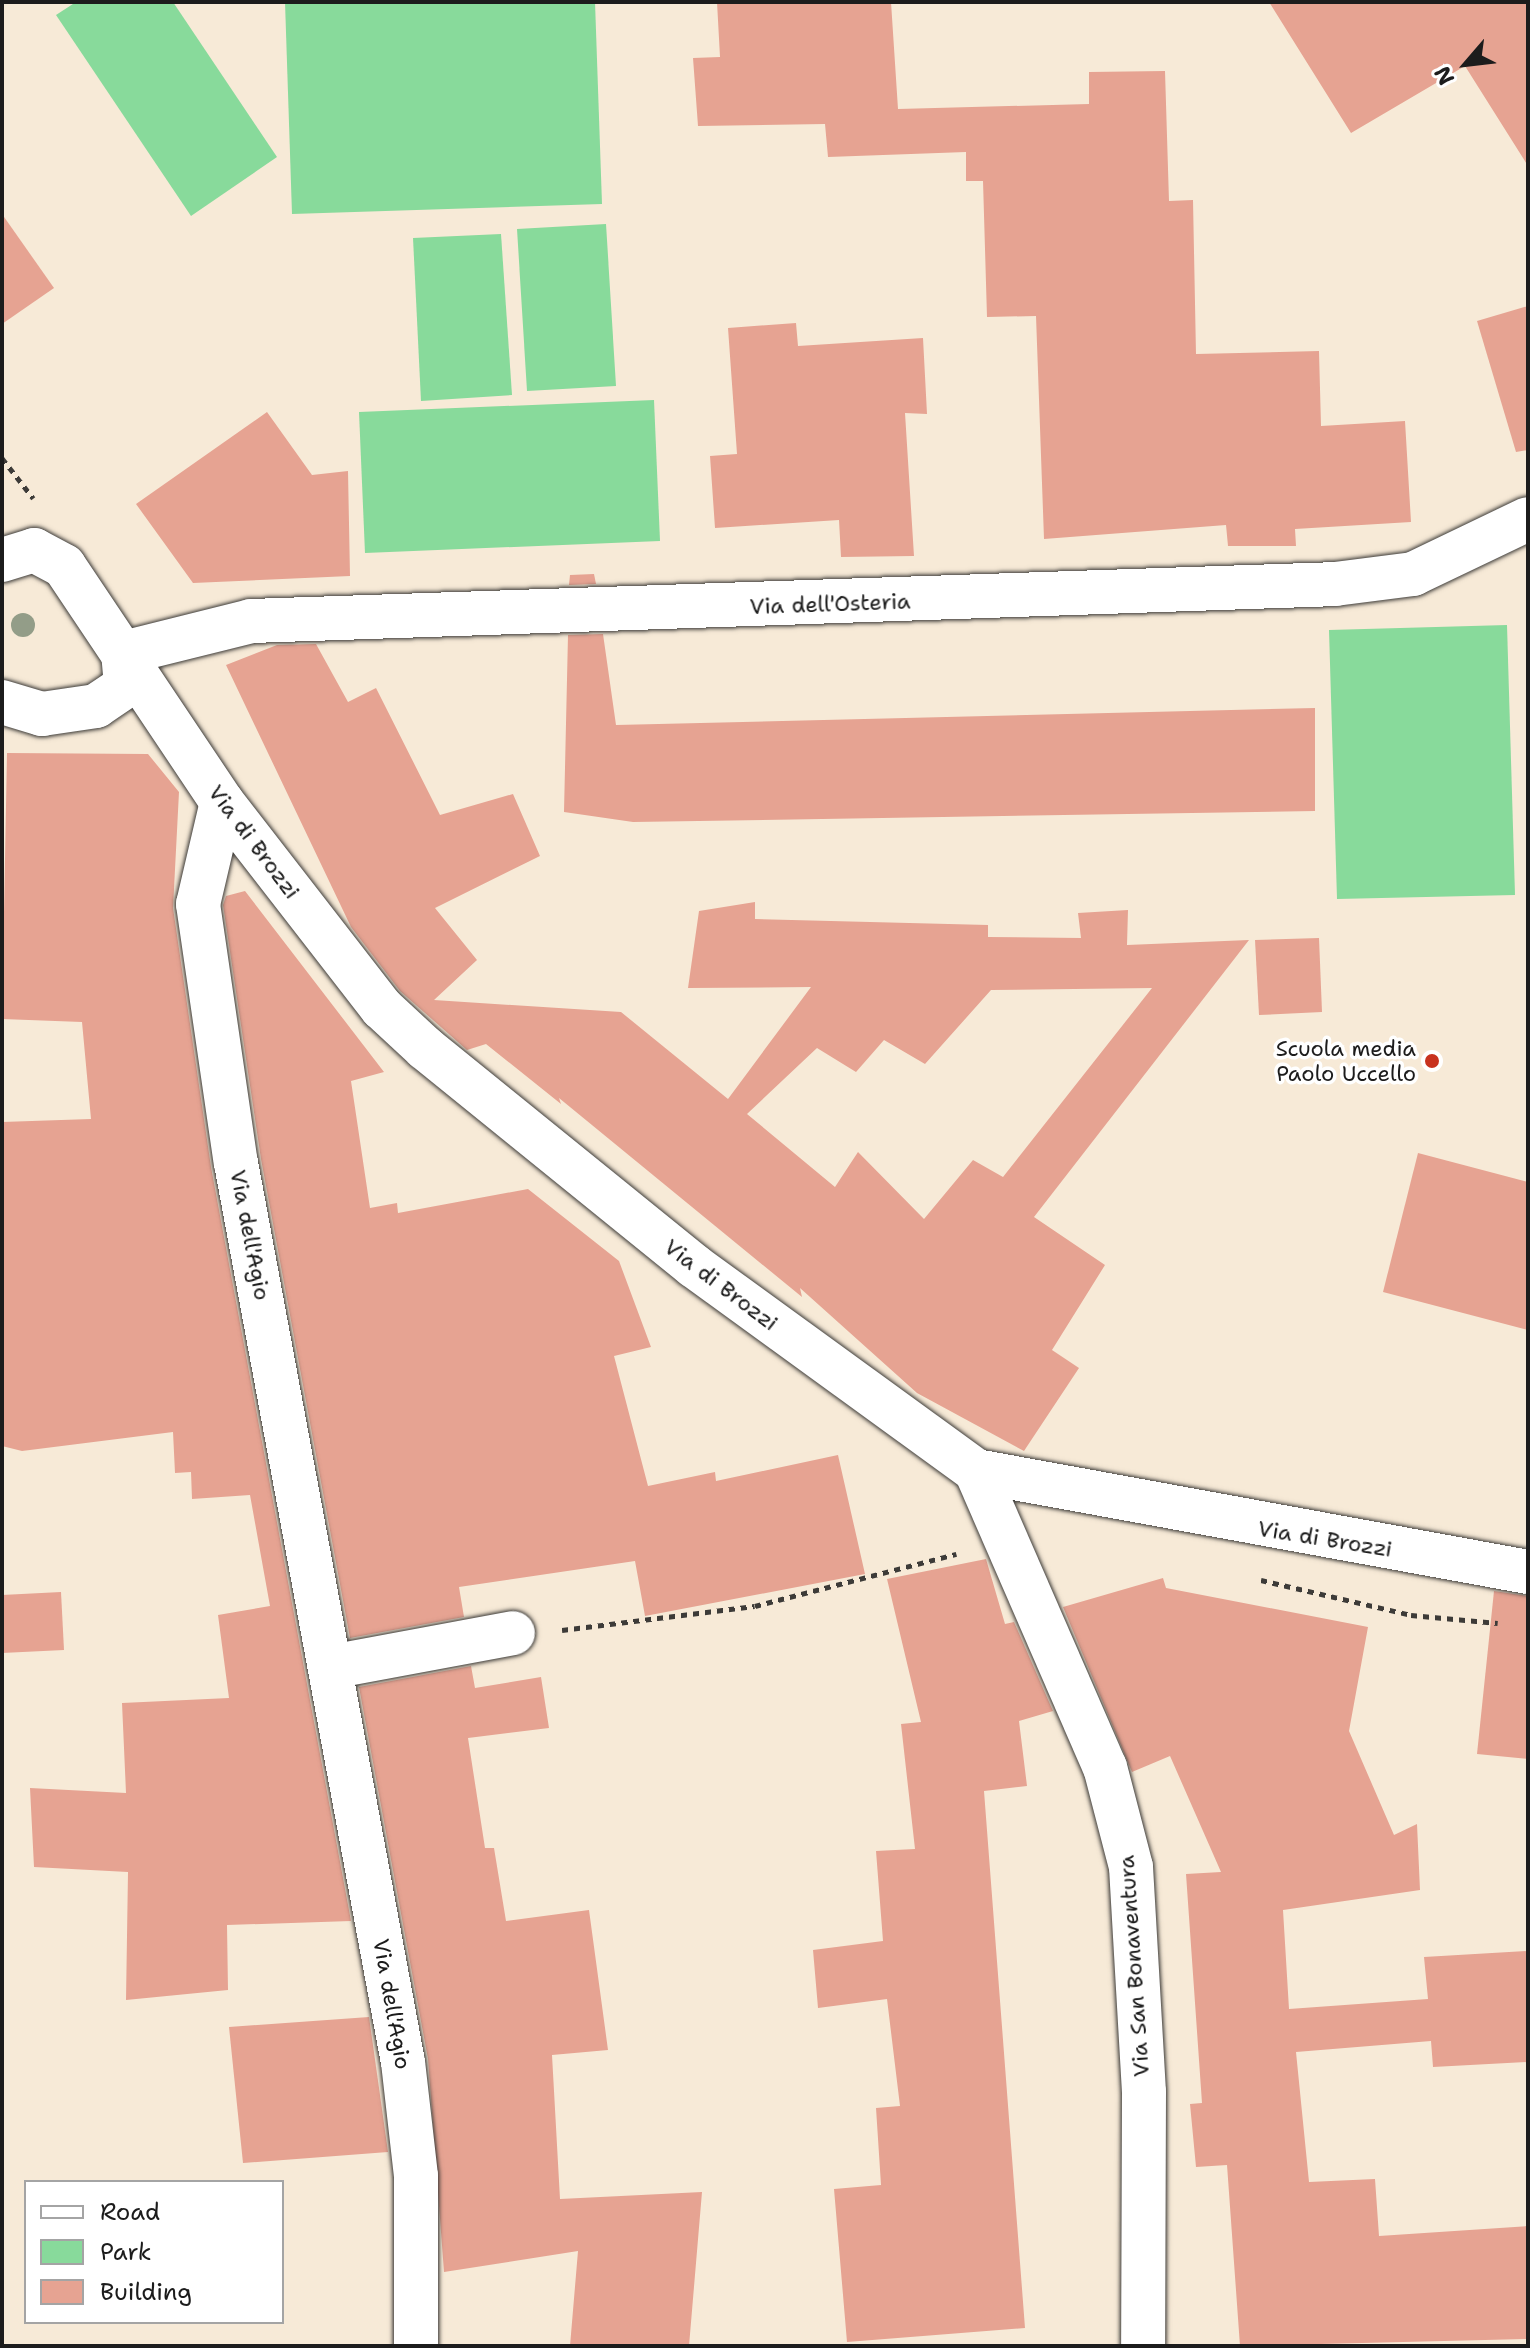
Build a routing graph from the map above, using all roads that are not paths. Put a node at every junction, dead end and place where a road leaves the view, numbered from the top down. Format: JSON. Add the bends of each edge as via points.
{"nodes":[{"id":1,"x":1528,"y":519,"type":"edge"},
{"id":2,"x":7,"y":548,"type":"edge"},
{"id":3,"x":123,"y":653,"type":"junction"},
{"id":4,"x":2,"y":702,"type":"edge"},
{"id":5,"x":222,"y":802,"type":"junction"},
{"id":6,"x":976,"y":1471,"type":"junction"},
{"id":7,"x":1528,"y":1572,"type":"edge"},
{"id":8,"x":513,"y":1633,"type":"road end"},
{"id":9,"x":330,"y":1667,"type":"junction"},
{"id":10,"x":416,"y":2346,"type":"edge"},
{"id":11,"x":1143,"y":2346,"type":"edge"}],
"edges":[{"from":1,"to":3,"type":"street","name":"Via dell'Osteria","via":[[1413,574],[1335,584],[251,621]]},
{"from":2,"to":3,"type":"street","name":"Via di Brozzi","via":[[45,552],[64,566]]},
{"from":3,"to":4,"type":"street","via":[[126,686],[96,706],[42,714]]},
{"from":3,"to":5,"type":"street","name":"Via di Brozzi"},
{"from":5,"to":6,"type":"street","name":"Via di Brozzi","via":[[382,1008],[425,1048],[694,1266]]},
{"from":5,"to":9,"type":"street","name":"Via dell'Agio","via":[[198,904],[236,1163]]},
{"from":6,"to":7,"type":"street","name":"Via di Brozzi","via":[[1113,1502]]},
{"from":6,"to":11,"type":"street","name":"Via San Bonaventura","via":[[1105,1767],[1131,1867],[1144,2092]]},
{"from":8,"to":9,"type":"street"},
{"from":9,"to":10,"type":"street","name":"Via dell'Agio","via":[[412,2125]]}]}
